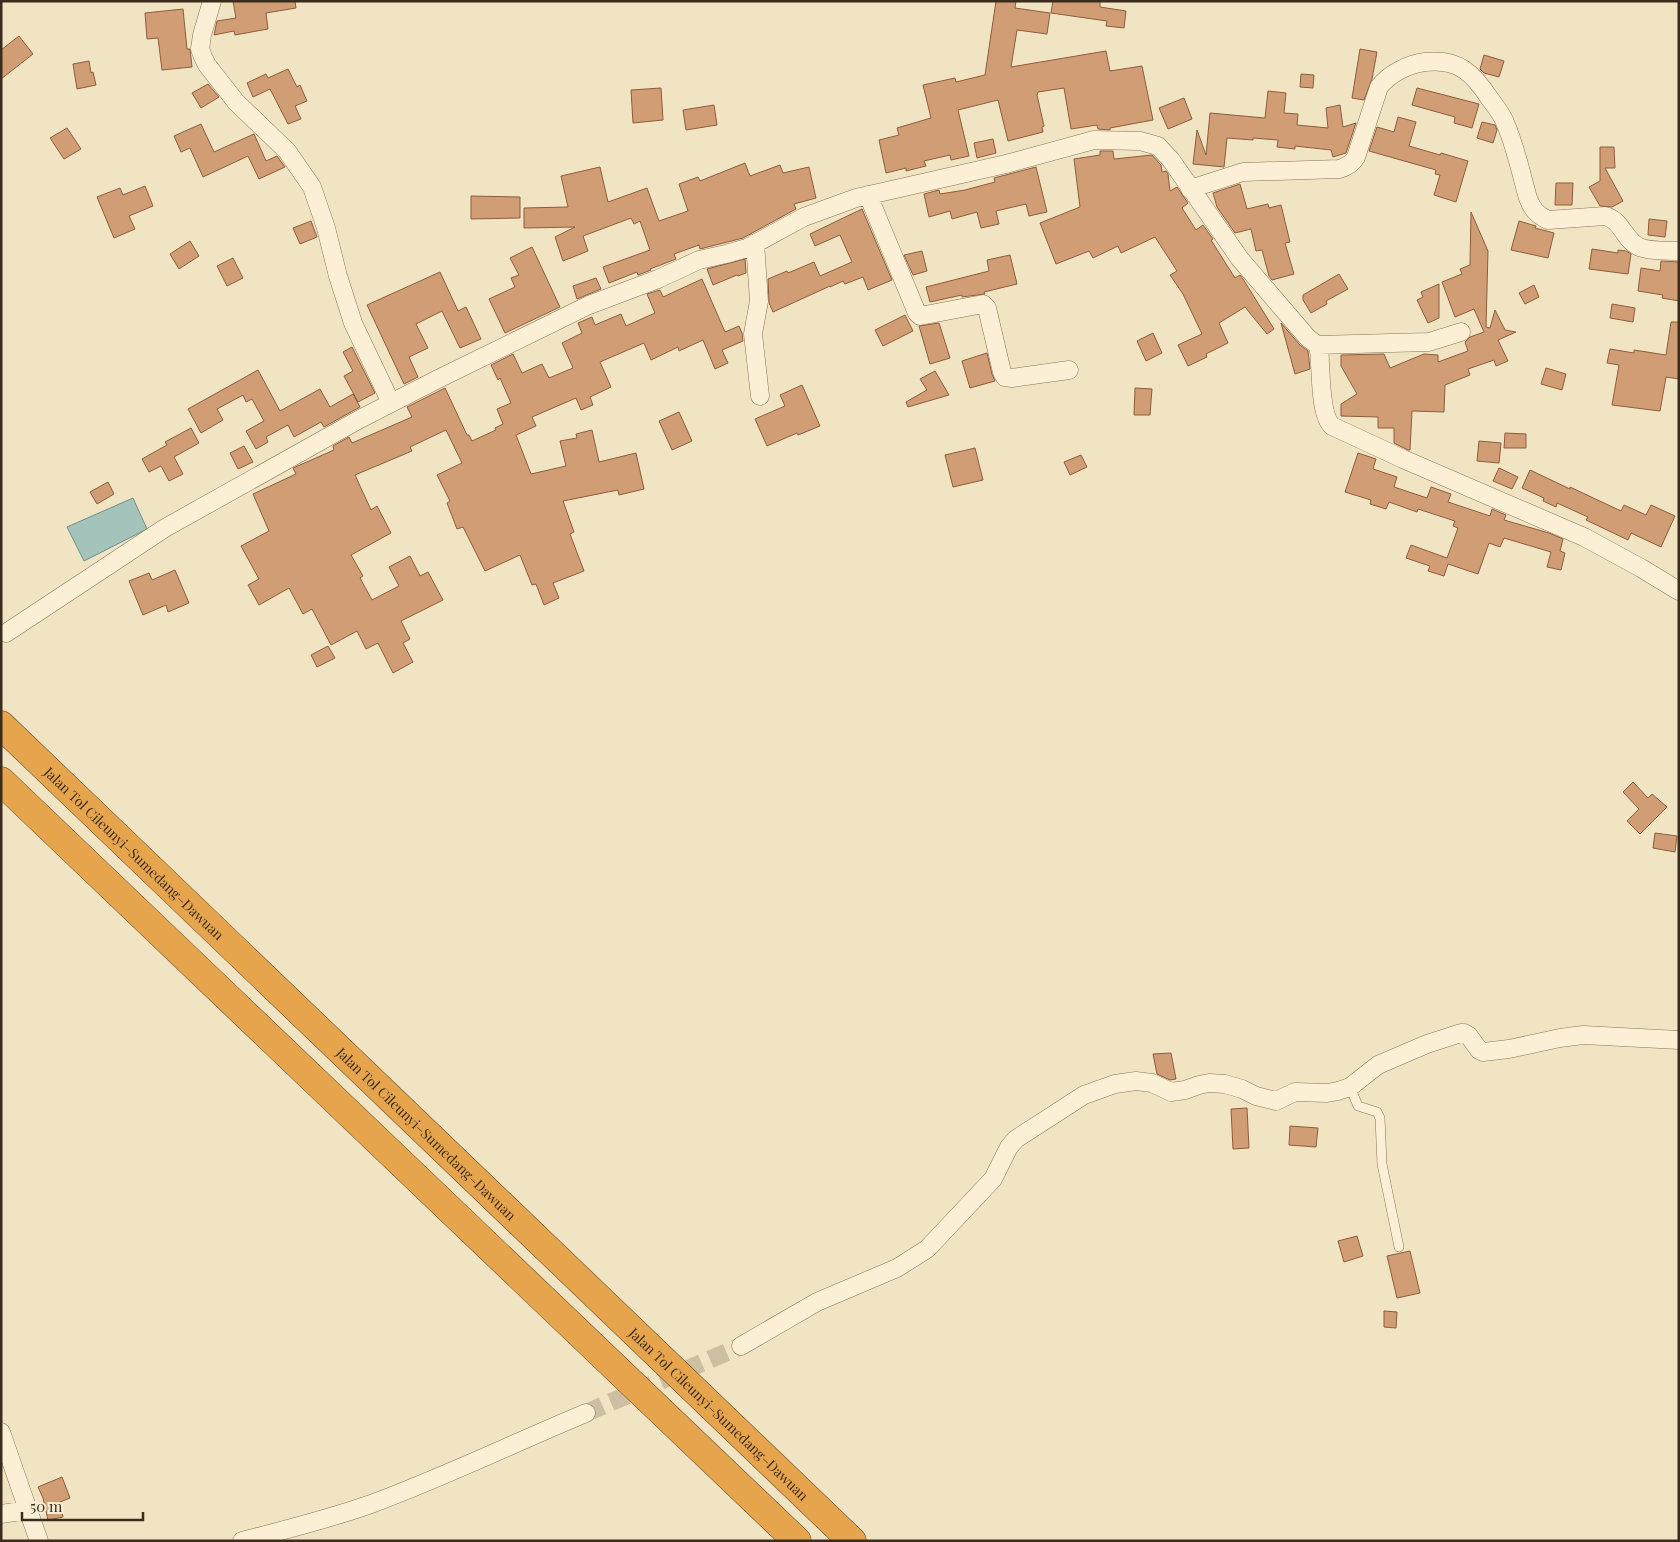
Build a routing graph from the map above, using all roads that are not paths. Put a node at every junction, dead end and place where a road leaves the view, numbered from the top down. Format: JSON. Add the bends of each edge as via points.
{"nodes":[{"id":1,"x":212,"y":1,"type":"edge"},
{"id":2,"x":1190,"y":189,"type":"junction"},
{"id":3,"x":868,"y":195,"type":"junction"},
{"id":4,"x":755,"y":243,"type":"junction"},
{"id":5,"x":1679,"y":250,"type":"edge"},
{"id":6,"x":1460,"y":332,"type":"dead end"},
{"id":7,"x":1317,"y":346,"type":"junction"},
{"id":8,"x":1069,"y":370,"type":"dead end"},
{"id":9,"x":760,"y":396,"type":"dead end"},
{"id":10,"x":391,"y":403,"type":"junction"},
{"id":11,"x":1679,"y":591,"type":"edge"},
{"id":12,"x":6,"y":634,"type":"dead end"},
{"id":13,"x":1,"y":725,"type":"edge"},
{"id":14,"x":1,"y":782,"type":"edge"},
{"id":15,"x":1679,"y":1040,"type":"edge"},
{"id":16,"x":1350,"y":1087,"type":"junction"},
{"id":17,"x":1399,"y":1247,"type":"dead end"},
{"id":18,"x":741,"y":1346,"type":"tunnel mouth"},
{"id":19,"x":586,"y":1413,"type":"tunnel mouth"},
{"id":20,"x":1,"y":1432,"type":"edge"},
{"id":21,"x":28,"y":1510,"type":"junction"},
{"id":22,"x":1,"y":1514,"type":"edge"},
{"id":23,"x":39,"y":1541,"type":"edge"},
{"id":24,"x":242,"y":1541,"type":"edge"},
{"id":25,"x":797,"y":1541,"type":"edge"},
{"id":26,"x":852,"y":1541,"type":"edge"}],
"edges":[{"from":1,"to":10,"type":"street","via":[[202,35],[200,49],[203,57],[236,102],[287,151],[312,187],[353,323]]},
{"from":2,"to":3,"type":"street","via":[[1158,146],[1140,140],[1094,140],[1006,164]]},
{"from":2,"to":5,"type":"street","via":[[1243,172],[1347,167],[1356,157],[1383,81],[1408,67],[1436,61],[1462,68],[1480,83],[1506,122],[1532,209],[1541,217],[1548,220],[1611,217],[1639,247]]},
{"from":2,"to":7,"type":"street","via":[[1240,259]]},
{"from":3,"to":4,"type":"street","via":[[804,217]]},
{"from":3,"to":8,"type":"street","via":[[919,315],[983,304],[987,308],[1005,377]]},
{"from":4,"to":9,"type":"street","via":[[759,301],[753,334]]},
{"from":4,"to":10,"type":"street","via":[[699,260],[589,305]]},
{"from":6,"to":7,"type":"street","via":[[1429,342]]},
{"from":7,"to":11,"type":"street","via":[[1325,410],[1332,426],[1584,537]]},
{"from":10,"to":12,"type":"street","via":[[165,528]]},
{"from":13,"to":26,"type":"highway","name":"Jalan Tol Cileunyi–Sumedang–Dawuan"},
{"from":14,"to":25,"type":"highway"},
{"from":15,"to":16,"type":"street","via":[[1583,1035],[1483,1052],[1469,1036],[1461,1033],[1378,1065]]},
{"from":16,"to":17,"type":"lane","via":[[1358,1106],[1377,1112],[1380,1118],[1382,1164]]},
{"from":16,"to":18,"type":"street","via":[[1338,1092],[1295,1092],[1276,1101],[1225,1084],[1209,1083],[1171,1092],[1152,1083],[1136,1081],[1084,1094],[1016,1139],[993,1179],[927,1249],[897,1268],[817,1302]]},
{"from":19,"to":24,"type":"street","via":[[404,1491]]},
{"from":20,"to":21,"type":"street"},
{"from":21,"to":22,"type":"street"},
{"from":21,"to":23,"type":"street"}]}
